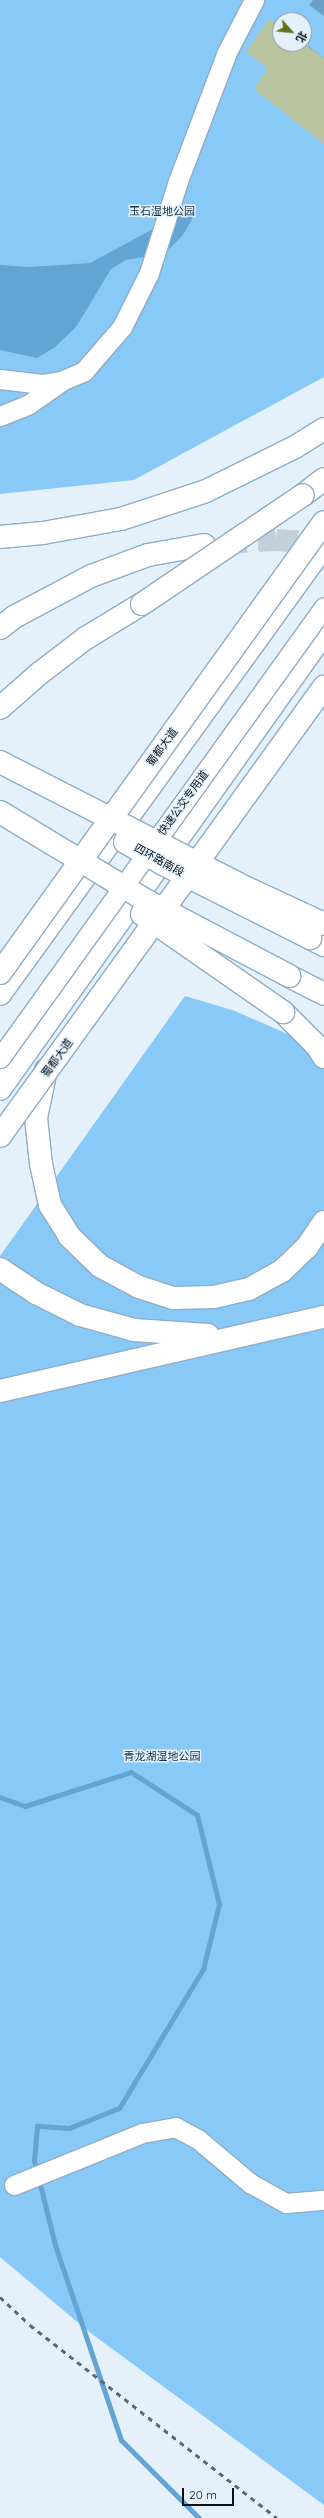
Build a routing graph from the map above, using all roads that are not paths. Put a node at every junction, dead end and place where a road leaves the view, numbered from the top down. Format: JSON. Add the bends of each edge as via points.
{"nodes":[{"id":1,"x":254,"y":0,"type":"edge"},
{"id":2,"x":0,"y":379,"type":"edge"},
{"id":3,"x":62,"y":380,"type":"junction"},
{"id":4,"x":0,"y":416,"type":"edge"},
{"id":5,"x":324,"y":429,"type":"edge"},
{"id":6,"x":324,"y":479,"type":"edge"},
{"id":7,"x":324,"y":522,"type":"edge"},
{"id":8,"x":0,"y":537,"type":"edge"},
{"id":9,"x":204,"y":545,"type":"tunnel mouth"},
{"id":10,"x":324,"y":546,"type":"edge"},
{"id":11,"x":324,"y":607,"type":"edge"},
{"id":12,"x":0,"y":628,"type":"edge"},
{"id":13,"x":324,"y":633,"type":"edge"},
{"id":14,"x":324,"y":675,"type":"edge"},
{"id":15,"x":324,"y":687,"type":"edge"},
{"id":16,"x":324,"y":694,"type":"edge"},
{"id":17,"x":0,"y":708,"type":"edge"},
{"id":18,"x":292,"y":720,"type":"junction"},
{"id":19,"x":0,"y":763,"type":"edge"},
{"id":20,"x":0,"y":812,"type":"edge"},
{"id":21,"x":43,"y":840,"type":"junction"},
{"id":22,"x":319,"y":936,"type":"edge"},
{"id":23,"x":0,"y":973,"type":"edge"},
{"id":24,"x":0,"y":994,"type":"edge"},
{"id":25,"x":324,"y":994,"type":"edge"},
{"id":26,"x":50,"y":1052,"type":"junction"},
{"id":27,"x":324,"y":1057,"type":"edge"},
{"id":28,"x":0,"y":1058,"type":"edge"},
{"id":29,"x":0,"y":1089,"type":"edge"},
{"id":30,"x":0,"y":1120,"type":"edge"},
{"id":31,"x":0,"y":1136,"type":"edge"},
{"id":32,"x":324,"y":1222,"type":"edge"},
{"id":33,"x":0,"y":1269,"type":"edge"},
{"id":34,"x":324,"y":1317,"type":"edge"},
{"id":35,"x":232,"y":1336,"type":"junction"},
{"id":36,"x":0,"y":1391,"type":"edge"},
{"id":37,"x":14,"y":2185,"type":"dead end"},
{"id":38,"x":324,"y":2200,"type":"edge"}],
"edges":[{"from":1,"to":3,"type":"street","via":[[227,52],[178,181],[148,273],[122,327],[84,371]]},
{"from":2,"to":3,"type":"street","via":[[43,384]]},
{"from":3,"to":4,"type":"street","via":[[29,404]]},
{"from":5,"to":8,"type":"main road","via":[[295,447],[206,491],[121,519],[43,533]]},
{"from":6,"to":17,"type":"main road","bridge":true,"via":[[142,604],[81,642]]},
{"from":7,"to":23,"type":"main road","name":"蜀都大道","bridge":true},
{"from":9,"to":12,"type":"main road","via":[[148,555],[91,576],[14,617]]},
{"from":10,"to":24,"type":"main road"},
{"from":11,"to":28,"type":"street","name":"快速公交专用道","bridge":true},
{"from":13,"to":29,"type":"main road"},
{"from":14,"to":18,"type":"main road"},
{"from":15,"to":31,"type":"main road","name":"蜀都大道","bridge":true},
{"from":16,"to":18,"type":"main road"},
{"from":18,"to":26,"type":"main road"},
{"from":19,"to":22,"type":"main road","name":"四环路南段","bridge":true,"via":[[163,864]]},
{"from":20,"to":21,"type":"main road","bridge":true},
{"from":21,"to":25,"type":"main road","bridge":true,"via":[[147,901]]},
{"from":21,"to":27,"type":"main road","bridge":true,"via":[[193,951],[283,1012],[317,1046]]},
{"from":26,"to":30,"type":"main road"},
{"from":26,"to":32,"type":"main road","via":[[36,1118],[41,1164],[50,1205],[69,1236],[100,1266],[139,1287],[173,1298],[214,1297],[249,1289],[282,1272],[308,1247]]},
{"from":33,"to":35,"type":"main road","via":[[36,1293],[80,1315],[134,1330]]},
{"from":34,"to":35,"type":"main road"},
{"from":35,"to":36,"type":"main road"},
{"from":37,"to":38,"type":"street","via":[[142,2133],[174,2127],[199,2140],[250,2184],[286,2203]]}]}
